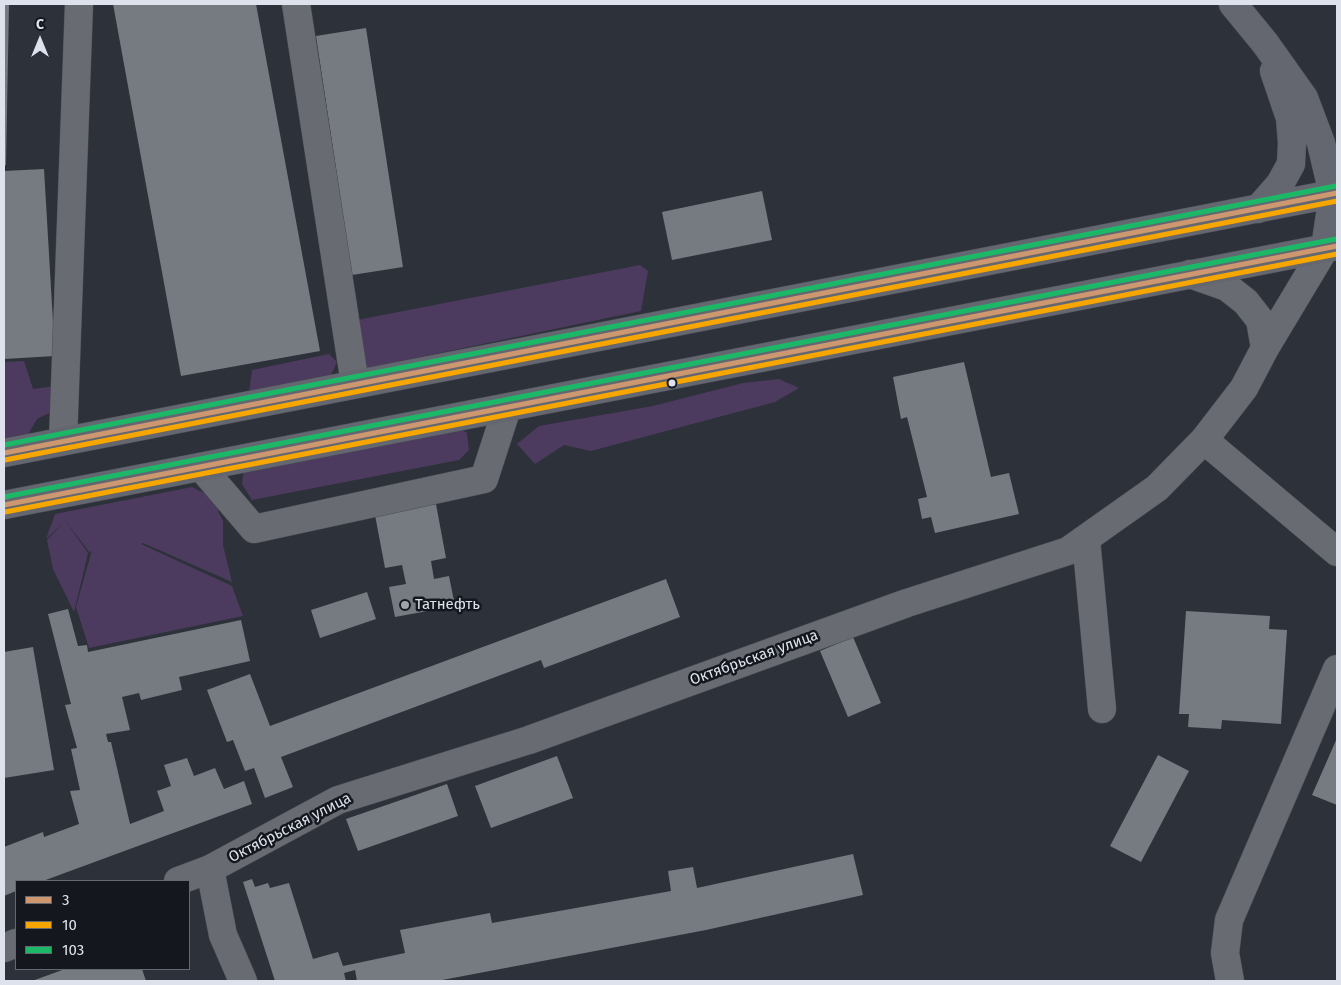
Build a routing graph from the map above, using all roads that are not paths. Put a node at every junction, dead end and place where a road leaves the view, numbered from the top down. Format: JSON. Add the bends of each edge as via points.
{"nodes":[{"id":1,"x":79,"y":4,"type":"edge"},
{"id":2,"x":296,"y":4,"type":"edge"},
{"id":3,"x":1233,"y":4,"type":"edge"},
{"id":4,"x":1266,"y":43,"type":"junction"},
{"id":5,"x":1304,"y":98,"type":"junction"},
{"id":6,"x":1337,"y":129,"type":"edge"},
{"id":7,"x":1335,"y":194,"type":"edge"},
{"id":8,"x":1258,"y":209,"type":"junction"},
{"id":9,"x":1331,"y":247,"type":"edge"},
{"id":10,"x":1190,"y":274,"type":"junction"},
{"id":11,"x":1266,"y":348,"type":"junction"},
{"id":12,"x":355,"y":384,"type":"junction"},
{"id":13,"x":507,"y":408,"type":"junction"},
{"id":14,"x":1204,"y":440,"type":"junction"},
{"id":15,"x":63,"y":441,"type":"junction"},
{"id":16,"x":4,"y":453,"type":"edge"},
{"id":17,"x":201,"y":467,"type":"junction"},
{"id":18,"x":4,"y":505,"type":"edge"},
{"id":19,"x":1086,"y":539,"type":"junction"},
{"id":20,"x":1337,"y":552,"type":"edge"},
{"id":21,"x":1337,"y":669,"type":"edge"},
{"id":22,"x":1102,"y":710,"type":"dead end"},
{"id":23,"x":210,"y":869,"type":"junction"},
{"id":24,"x":181,"y":880,"type":"edge"},
{"id":25,"x":243,"y":981,"type":"edge"},
{"id":26,"x":1230,"y":981,"type":"edge"}],
"edges":[{"from":1,"to":15,"type":"street"},
{"from":2,"to":12,"type":"street"},
{"from":3,"to":4,"type":"main road"},
{"from":4,"to":5,"type":"main road"},
{"from":4,"to":8,"type":"main road","via":[[1290,118],[1292,143],[1287,171]]},
{"from":5,"to":6,"type":"main road"},
{"from":5,"to":7,"type":"main road"},
{"from":7,"to":8,"type":"main road"},
{"from":7,"to":9,"type":"main road"},
{"from":8,"to":12,"type":"main road"},
{"from":9,"to":10,"type":"main road"},
{"from":9,"to":11,"type":"street","name":"Октябрьская улица"},
{"from":10,"to":11,"type":"street","via":[[1226,287],[1246,302],[1260,320]]},
{"from":10,"to":13,"type":"main road"},
{"from":11,"to":14,"type":"street","name":"Октябрьская улица","via":[[1244,388]]},
{"from":12,"to":15,"type":"main road"},
{"from":13,"to":17,"type":"main road"},
{"from":13,"to":17,"type":"street","via":[[484,479],[254,529]]},
{"from":14,"to":19,"type":"street","name":"Октябрьская улица","via":[[1158,488]]},
{"from":14,"to":20,"type":"street"},
{"from":15,"to":16,"type":"main road"},
{"from":17,"to":18,"type":"main road"},
{"from":19,"to":22,"type":"street"},
{"from":19,"to":23,"type":"street","name":"Октябрьская улица","via":[[1068,552],[906,603],[529,740],[338,800]]},
{"from":21,"to":26,"type":"street","via":[[1229,920],[1225,953]]},
{"from":23,"to":24,"type":"street","name":"Октябрьская улица"},
{"from":23,"to":25,"type":"street","via":[[223,935]]}]}
